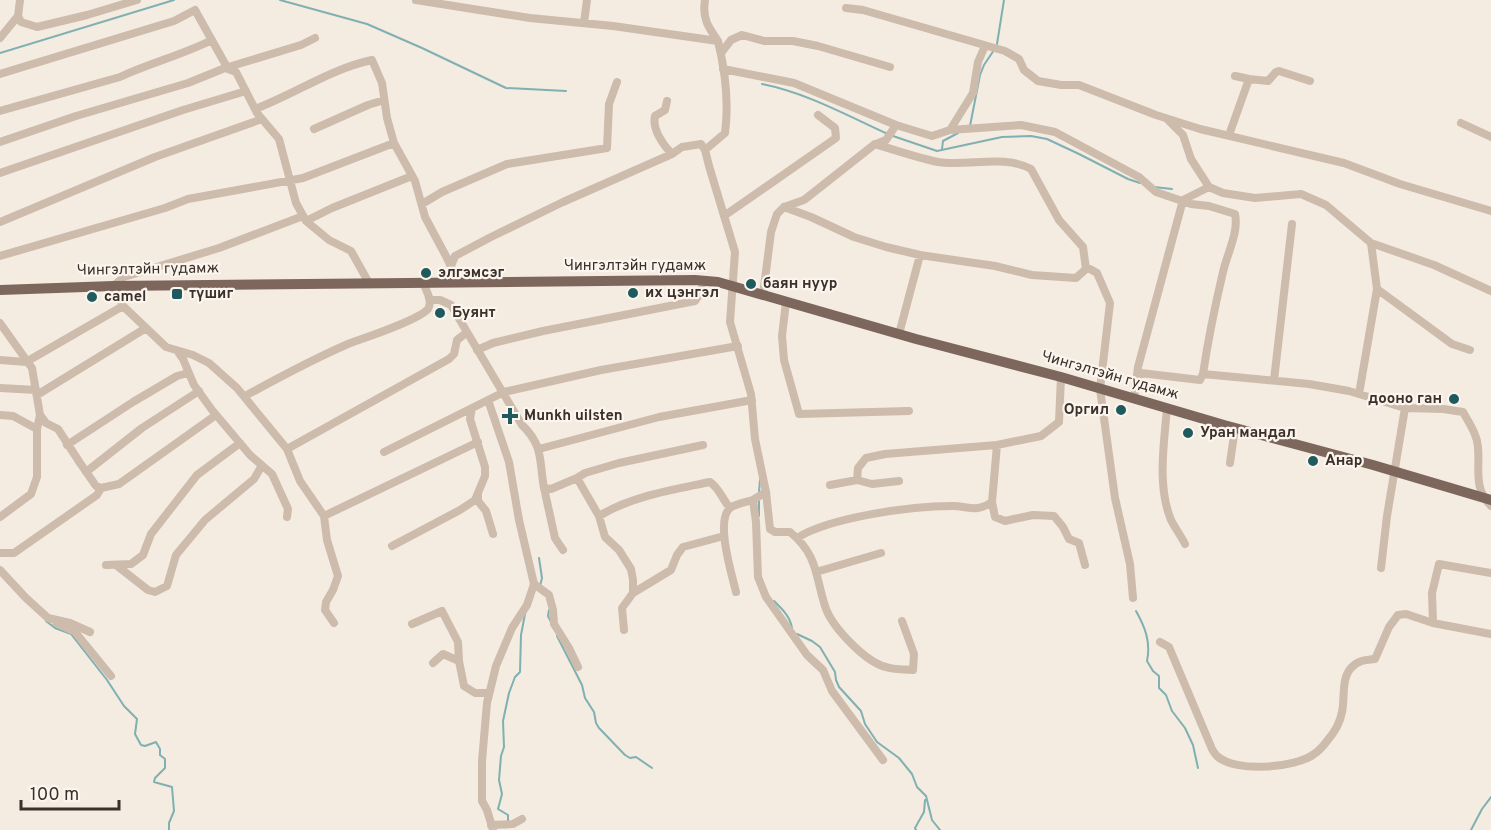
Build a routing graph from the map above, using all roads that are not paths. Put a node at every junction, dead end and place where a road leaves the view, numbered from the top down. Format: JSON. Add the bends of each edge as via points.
{"nodes":[{"id":1,"x":20,"y":0,"type":"edge"},
{"id":2,"x":137,"y":0,"type":"edge"},
{"id":3,"x":416,"y":0,"type":"edge"},
{"id":4,"x":587,"y":0,"type":"edge"},
{"id":5,"x":705,"y":0,"type":"edge"},
{"id":6,"x":846,"y":8,"type":"dead end"},
{"id":7,"x":18,"y":16,"type":"junction"},
{"id":8,"x":584,"y":23,"type":"junction"},
{"id":9,"x":0,"y":38,"type":"edge"},
{"id":10,"x":315,"y":38,"type":"dead end"},
{"id":11,"x":212,"y":40,"type":"junction"},
{"id":12,"x":718,"y":41,"type":"junction"},
{"id":13,"x":985,"y":46,"type":"junction"},
{"id":14,"x":721,"y":53,"type":"junction"},
{"id":15,"x":890,"y":67,"type":"dead end"},
{"id":16,"x":228,"y":69,"type":"junction"},
{"id":17,"x":723,"y":69,"type":"junction"},
{"id":18,"x":0,"y":74,"type":"edge"},
{"id":19,"x":1235,"y":76,"type":"dead end"},
{"id":20,"x":1250,"y":79,"type":"junction"},
{"id":21,"x":1310,"y":81,"type":"dead end"},
{"id":22,"x":617,"y":82,"type":"dead end"},
{"id":23,"x":246,"y":91,"type":"junction"},
{"id":24,"x":384,"y":100,"type":"junction"},
{"id":25,"x":667,"y":101,"type":"dead end"},
{"id":26,"x":255,"y":109,"type":"junction"},
{"id":27,"x":0,"y":111,"type":"edge"},
{"id":28,"x":818,"y":115,"type":"dead end"},
{"id":29,"x":1165,"y":117,"type":"junction"},
{"id":30,"x":262,"y":119,"type":"junction"},
{"id":31,"x":1461,"y":123,"type":"dead end"},
{"id":32,"x":896,"y":125,"type":"junction"},
{"id":33,"x":314,"y":129,"type":"dead end"},
{"id":34,"x":950,"y":130,"type":"junction"},
{"id":35,"x":1229,"y":135,"type":"junction"},
{"id":36,"x":1491,"y":137,"type":"edge"},
{"id":37,"x":0,"y":142,"type":"edge"},
{"id":38,"x":394,"y":143,"type":"junction"},
{"id":39,"x":875,"y":144,"type":"junction"},
{"id":40,"x":705,"y":150,"type":"junction"},
{"id":41,"x":672,"y":154,"type":"junction"},
{"id":42,"x":0,"y":174,"type":"edge"},
{"id":43,"x":412,"y":176,"type":"junction"},
{"id":44,"x":290,"y":181,"type":"junction"},
{"id":45,"x":1209,"y":187,"type":"junction"},
{"id":46,"x":1183,"y":200,"type":"junction"},
{"id":47,"x":423,"y":204,"type":"junction"},
{"id":48,"x":784,"y":207,"type":"junction"},
{"id":49,"x":1491,"y":211,"type":"edge"},
{"id":50,"x":724,"y":216,"type":"junction"},
{"id":51,"x":305,"y":219,"type":"junction"},
{"id":52,"x":0,"y":222,"type":"edge"},
{"id":53,"x":1292,"y":224,"type":"dead end"},
{"id":54,"x":1371,"y":243,"type":"junction"},
{"id":55,"x":920,"y":255,"type":"junction"},
{"id":56,"x":0,"y":256,"type":"edge"},
{"id":57,"x":451,"y":266,"type":"junction"},
{"id":58,"x":1086,"y":269,"type":"junction"},
{"id":59,"x":703,"y":280,"type":"junction"},
{"id":60,"x":458,"y":282,"type":"junction"},
{"id":61,"x":369,"y":283,"type":"junction"},
{"id":62,"x":423,"y":283,"type":"junction"},
{"id":63,"x":113,"y":286,"type":"junction"},
{"id":64,"x":734,"y":286,"type":"junction"},
{"id":65,"x":1377,"y":289,"type":"junction"},
{"id":66,"x":0,"y":290,"type":"edge"},
{"id":67,"x":1491,"y":291,"type":"edge"},
{"id":68,"x":763,"y":295,"type":"junction"},
{"id":69,"x":430,"y":300,"type":"junction"},
{"id":70,"x":786,"y":302,"type":"junction"},
{"id":71,"x":123,"y":306,"type":"junction"},
{"id":72,"x":1,"y":327,"type":"edge"},
{"id":73,"x":146,"y":328,"type":"junction"},
{"id":74,"x":466,"y":333,"type":"junction"},
{"id":75,"x":899,"y":334,"type":"junction"},
{"id":76,"x":738,"y":346,"type":"junction"},
{"id":77,"x":477,"y":350,"type":"junction"},
{"id":78,"x":1470,"y":350,"type":"dead end"},
{"id":79,"x":177,"y":352,"type":"junction"},
{"id":80,"x":0,"y":360,"type":"edge"},
{"id":81,"x":26,"y":362,"type":"junction"},
{"id":82,"x":188,"y":373,"type":"junction"},
{"id":83,"x":1203,"y":374,"type":"junction"},
{"id":84,"x":1061,"y":377,"type":"junction"},
{"id":85,"x":1136,"y":380,"type":"junction"},
{"id":86,"x":1274,"y":380,"type":"junction"},
{"id":87,"x":0,"y":388,"type":"edge"},
{"id":88,"x":1100,"y":389,"type":"junction"},
{"id":89,"x":36,"y":392,"type":"junction"},
{"id":90,"x":199,"y":392,"type":"junction"},
{"id":91,"x":504,"y":392,"type":"junction"},
{"id":92,"x":1359,"y":394,"type":"junction"},
{"id":93,"x":245,"y":396,"type":"junction"},
{"id":94,"x":1134,"y":399,"type":"junction"},
{"id":95,"x":488,"y":400,"type":"junction"},
{"id":96,"x":752,"y":400,"type":"junction"},
{"id":97,"x":472,"y":408,"type":"junction"},
{"id":98,"x":1167,"y":408,"type":"junction"},
{"id":99,"x":1406,"y":408,"type":"junction"},
{"id":100,"x":909,"y":411,"type":"dead end"},
{"id":101,"x":0,"y":415,"type":"edge"},
{"id":102,"x":40,"y":415,"type":"junction"},
{"id":103,"x":216,"y":415,"type":"junction"},
{"id":104,"x":1235,"y":428,"type":"junction"},
{"id":105,"x":37,"y":429,"type":"junction"},
{"id":106,"x":478,"y":442,"type":"junction"},
{"id":107,"x":240,"y":443,"type":"junction"},
{"id":108,"x":68,"y":445,"type":"junction"},
{"id":109,"x":703,"y":445,"type":"dead end"},
{"id":110,"x":997,"y":445,"type":"junction"},
{"id":111,"x":539,"y":449,"type":"junction"},
{"id":112,"x":287,"y":450,"type":"junction"},
{"id":113,"x":384,"y":452,"type":"dead end"},
{"id":114,"x":1230,"y":463,"type":"dead end"},
{"id":115,"x":261,"y":467,"type":"junction"},
{"id":116,"x":86,"y":472,"type":"junction"},
{"id":117,"x":1395,"y":473,"type":"junction"},
{"id":118,"x":577,"y":478,"type":"junction"},
{"id":119,"x":857,"y":480,"type":"junction"},
{"id":120,"x":899,"y":481,"type":"dead end"},
{"id":121,"x":830,"y":485,"type":"dead end"},
{"id":122,"x":101,"y":488,"type":"junction"},
{"id":123,"x":544,"y":488,"type":"junction"},
{"id":124,"x":766,"y":492,"type":"junction"},
{"id":125,"x":478,"y":493,"type":"junction"},
{"id":126,"x":1487,"y":499,"type":"edge"},
{"id":127,"x":753,"y":500,"type":"junction"},
{"id":128,"x":992,"y":502,"type":"junction"},
{"id":129,"x":1491,"y":507,"type":"edge"},
{"id":130,"x":730,"y":508,"type":"junction"},
{"id":131,"x":324,"y":516,"type":"junction"},
{"id":132,"x":599,"y":516,"type":"junction"},
{"id":133,"x":0,"y":517,"type":"edge"},
{"id":134,"x":287,"y":517,"type":"dead end"},
{"id":135,"x":493,"y":534,"type":"dead end"},
{"id":136,"x":724,"y":536,"type":"junction"},
{"id":137,"x":797,"y":538,"type":"junction"},
{"id":138,"x":1185,"y":544,"type":"dead end"},
{"id":139,"x":392,"y":546,"type":"dead end"},
{"id":140,"x":563,"y":550,"type":"dead end"},
{"id":141,"x":0,"y":553,"type":"edge"},
{"id":142,"x":881,"y":553,"type":"dead end"},
{"id":143,"x":106,"y":565,"type":"dead end"},
{"id":144,"x":116,"y":565,"type":"junction"},
{"id":145,"x":1085,"y":565,"type":"dead end"},
{"id":146,"x":1381,"y":568,"type":"dead end"},
{"id":147,"x":0,"y":570,"type":"edge"},
{"id":148,"x":816,"y":572,"type":"junction"},
{"id":149,"x":1491,"y":573,"type":"edge"},
{"id":150,"x":534,"y":584,"type":"junction"},
{"id":151,"x":736,"y":592,"type":"dead end"},
{"id":152,"x":633,"y":593,"type":"junction"},
{"id":153,"x":1133,"y":598,"type":"dead end"},
{"id":154,"x":48,"y":618,"type":"junction"},
{"id":155,"x":902,"y":621,"type":"dead end"},
{"id":156,"x":334,"y":623,"type":"dead end"},
{"id":157,"x":1433,"y":623,"type":"junction"},
{"id":158,"x":412,"y":624,"type":"dead end"},
{"id":159,"x":624,"y":630,"type":"dead end"},
{"id":160,"x":90,"y":632,"type":"dead end"},
{"id":161,"x":1491,"y":634,"type":"edge"},
{"id":162,"x":1160,"y":642,"type":"dead end"},
{"id":163,"x":459,"y":661,"type":"junction"},
{"id":164,"x":433,"y":663,"type":"dead end"},
{"id":165,"x":578,"y":667,"type":"dead end"},
{"id":166,"x":111,"y":676,"type":"dead end"},
{"id":167,"x":489,"y":693,"type":"junction"},
{"id":168,"x":883,"y":760,"type":"dead end"},
{"id":169,"x":522,"y":819,"type":"dead end"},
{"id":170,"x":492,"y":828,"type":"edge"}],
"edges":[{"from":1,"to":7,"type":"street"},
{"from":2,"to":7,"type":"street","via":[[37,27],[21,22]]},
{"from":3,"to":8,"type":"street"},
{"from":4,"to":8,"type":"street"},
{"from":5,"to":12,"type":"street","via":[[706,26]]},
{"from":6,"to":13,"type":"street"},
{"from":7,"to":9,"type":"street"},
{"from":8,"to":12,"type":"street"},
{"from":10,"to":16,"type":"street"},
{"from":11,"to":16,"type":"street"},
{"from":11,"to":18,"type":"street","via":[[195,10],[174,21]]},
{"from":11,"to":27,"type":"street","via":[[120,77]]},
{"from":12,"to":14,"type":"street"},
{"from":13,"to":29,"type":"street","via":[[1019,59],[1024,70],[1038,81],[1078,85]]},
{"from":13,"to":34,"type":"street","via":[[978,62],[974,93]]},
{"from":14,"to":15,"type":"street","via":[[731,40],[742,35],[818,46]]},
{"from":14,"to":17,"type":"street"},
{"from":16,"to":23,"type":"street","via":[[236,72]]},
{"from":16,"to":37,"type":"street"},
{"from":17,"to":32,"type":"street","via":[[794,83]]},
{"from":17,"to":40,"type":"street","via":[[725,133]]},
{"from":19,"to":20,"type":"street"},
{"from":20,"to":21,"type":"street","via":[[1268,81],[1279,72]]},
{"from":20,"to":35,"type":"street"},
{"from":22,"to":47,"type":"street","via":[[609,104],[607,148],[507,164]]},
{"from":23,"to":26,"type":"street"},
{"from":23,"to":42,"type":"street"},
{"from":24,"to":26,"type":"street","via":[[372,60],[356,63]]},
{"from":24,"to":33,"type":"street"},
{"from":24,"to":38,"type":"street"},
{"from":25,"to":41,"type":"street","via":[[653,121]]},
{"from":26,"to":30,"type":"street"},
{"from":28,"to":50,"type":"street","via":[[835,128],[836,138]]},
{"from":29,"to":35,"type":"street"},
{"from":29,"to":45,"type":"street","via":[[1183,135],[1191,159]]},
{"from":30,"to":44,"type":"street","via":[[279,140]]},
{"from":30,"to":52,"type":"street","via":[[155,157]]},
{"from":31,"to":36,"type":"street"},
{"from":32,"to":34,"type":"street","via":[[932,136]]},
{"from":32,"to":39,"type":"street","via":[[886,140]]},
{"from":34,"to":46,"type":"street","via":[[1022,125],[1055,132],[1139,177],[1156,192]]},
{"from":35,"to":49,"type":"street","via":[[1344,163]]},
{"from":38,"to":43,"type":"street"},
{"from":38,"to":44,"type":"street"},
{"from":39,"to":48,"type":"street","via":[[804,200]]},
{"from":39,"to":58,"type":"street","via":[[939,162],[1001,163],[1031,169],[1059,220],[1083,247]]},
{"from":40,"to":41,"type":"street","via":[[701,144],[682,147]]},
{"from":40,"to":50,"type":"street"},
{"from":41,"to":57,"type":"street","via":[[482,242],[455,256]]},
{"from":43,"to":47,"type":"street"},
{"from":43,"to":51,"type":"street"},
{"from":44,"to":51,"type":"street"},
{"from":44,"to":56,"type":"street","via":[[188,199]]},
{"from":45,"to":46,"type":"street"},
{"from":45,"to":54,"type":"street","via":[[1255,198],[1301,194],[1326,205]]},
{"from":46,"to":83,"type":"street","via":[[1234,214],[1237,224],[1221,280]]},
{"from":46,"to":85,"type":"street"},
{"from":47,"to":57,"type":"street","via":[[425,218]]},
{"from":48,"to":55,"type":"street","via":[[854,237]]},
{"from":48,"to":68,"type":"street","via":[[771,232]]},
{"from":50,"to":64,"type":"street","via":[[735,252]]},
{"from":51,"to":61,"type":"street","via":[[351,251]]},
{"from":51,"to":63,"type":"street","via":[[124,277]]},
{"from":53,"to":86,"type":"street"},
{"from":54,"to":65,"type":"street"},
{"from":54,"to":67,"type":"street","via":[[1434,264]]},
{"from":55,"to":58,"type":"street","via":[[1032,275],[1076,278]]},
{"from":55,"to":75,"type":"street"},
{"from":57,"to":60,"type":"street"},
{"from":58,"to":88,"type":"street","via":[[1097,273],[1110,303]]},
{"from":59,"to":60,"type":"main road","name":"Чингэлтэйн гудамж"},
{"from":59,"to":64,"type":"main road","name":"Чингэлтэйн гудамж"},
{"from":59,"to":77,"type":"street","via":[[695,301],[543,331]]},
{"from":60,"to":62,"type":"main road","name":"Чингэлтэйн гудамж"},
{"from":61,"to":62,"type":"main road","name":"Чингэлтэйн гудамж"},
{"from":61,"to":63,"type":"main road","name":"Чингэлтэйн гудамж"},
{"from":62,"to":69,"type":"street"},
{"from":63,"to":66,"type":"main road","name":"Чингэлтэйн гудамж"},
{"from":63,"to":71,"type":"street"},
{"from":64,"to":68,"type":"main road","name":"Чингэлтэйн гудамж"},
{"from":64,"to":76,"type":"street","via":[[730,322]]},
{"from":65,"to":78,"type":"street","via":[[1452,344]]},
{"from":65,"to":92,"type":"street"},
{"from":68,"to":70,"type":"main road","name":"Чингэлтэйн гудамж"},
{"from":69,"to":74,"type":"street","via":[[451,305]]},
{"from":69,"to":93,"type":"street","via":[[429,308],[405,322],[347,345]]},
{"from":70,"to":75,"type":"main road","name":"Чингэлтэйн гудамж"},
{"from":70,"to":100,"type":"street","via":[[784,360],[799,414]]},
{"from":71,"to":73,"type":"street"},
{"from":71,"to":81,"type":"street"},
{"from":72,"to":81,"type":"street"},
{"from":73,"to":79,"type":"street"},
{"from":73,"to":89,"type":"street"},
{"from":74,"to":77,"type":"street"},
{"from":74,"to":112,"type":"street","via":[[449,359]]},
{"from":75,"to":84,"type":"main road","name":"Чингэлтэйн гудамж"},
{"from":76,"to":91,"type":"street"},
{"from":76,"to":96,"type":"street"},
{"from":77,"to":91,"type":"street"},
{"from":79,"to":82,"type":"street"},
{"from":79,"to":93,"type":"street","via":[[209,363]]},
{"from":80,"to":81,"type":"street"},
{"from":81,"to":89,"type":"street","via":[[32,368]]},
{"from":82,"to":90,"type":"street"},
{"from":82,"to":108,"type":"street","via":[[133,402]]},
{"from":83,"to":85,"type":"street","via":[[1200,380],[1141,373]]},
{"from":83,"to":86,"type":"street"},
{"from":84,"to":88,"type":"main road","name":"Чингэлтэйн гудамж"},
{"from":84,"to":110,"type":"street","via":[[1059,422],[1041,436]]},
{"from":85,"to":94,"type":"street"},
{"from":86,"to":92,"type":"street"},
{"from":87,"to":89,"type":"street"},
{"from":88,"to":94,"type":"main road","name":"Чингэлтэйн гудамж"},
{"from":88,"to":153,"type":"street"},
{"from":89,"to":102,"type":"street"},
{"from":90,"to":103,"type":"street"},
{"from":90,"to":116,"type":"street","via":[[142,428]]},
{"from":91,"to":95,"type":"street"},
{"from":91,"to":111,"type":"street"},
{"from":92,"to":99,"type":"street"},
{"from":93,"to":112,"type":"street"},
{"from":94,"to":98,"type":"main road","name":"Чингэлтэйн гудамж"},
{"from":95,"to":97,"type":"street"},
{"from":95,"to":150,"type":"street","via":[[509,462]]},
{"from":96,"to":111,"type":"street","via":[[659,417]]},
{"from":96,"to":124,"type":"street"},
{"from":97,"to":106,"type":"street","via":[[470,419]]},
{"from":97,"to":113,"type":"street"},
{"from":98,"to":104,"type":"main road","name":"Чингэлтэйн гудамж"},
{"from":98,"to":138,"type":"street","via":[[1164,494],[1171,519]]},
{"from":99,"to":117,"type":"street"},
{"from":99,"to":126,"type":"street","via":[[1463,412],[1475,435],[1477,475]]},
{"from":101,"to":105,"type":"street","via":[[14,416]]},
{"from":102,"to":105,"type":"street"},
{"from":102,"to":108,"type":"street","via":[[58,429]]},
{"from":103,"to":107,"type":"street"},
{"from":103,"to":122,"type":"street","via":[[118,484]]},
{"from":104,"to":114,"type":"street"},
{"from":104,"to":117,"type":"main road","name":"Чингэлтэйн гудамж"},
{"from":105,"to":133,"type":"street","via":[[37,477],[31,494]]},
{"from":106,"to":125,"type":"street","via":[[485,467]]},
{"from":106,"to":131,"type":"street"},
{"from":107,"to":115,"type":"street"},
{"from":107,"to":144,"type":"street","via":[[197,475],[151,534],[143,555],[131,564]]},
{"from":108,"to":116,"type":"street"},
{"from":109,"to":118,"type":"street","via":[[608,466]]},
{"from":110,"to":119,"type":"street","via":[[866,458],[858,468]]},
{"from":110,"to":128,"type":"street"},
{"from":111,"to":123,"type":"street"},
{"from":112,"to":131,"type":"street","via":[[300,481]]},
{"from":115,"to":134,"type":"street","via":[[272,474],[288,509]]},
{"from":115,"to":144,"type":"street","via":[[254,479],[205,520],[176,555],[167,586],[155,592],[148,590]]},
{"from":116,"to":122,"type":"street"},
{"from":117,"to":126,"type":"main road","name":"Чингэлтэйн гудамж"},
{"from":117,"to":146,"type":"street"},
{"from":118,"to":123,"type":"street"},
{"from":118,"to":132,"type":"street"},
{"from":119,"to":120,"type":"street","via":[[872,484]]},
{"from":119,"to":121,"type":"street"},
{"from":122,"to":141,"type":"street","via":[[97,495],[14,553]]},
{"from":123,"to":140,"type":"street","via":[[555,538]]},
{"from":124,"to":127,"type":"street"},
{"from":124,"to":137,"type":"street","via":[[770,529],[790,532]]},
{"from":125,"to":135,"type":"street"},
{"from":125,"to":139,"type":"street","via":[[475,500],[460,510]]},
{"from":126,"to":129,"type":"street"},
{"from":127,"to":130,"type":"street"},
{"from":127,"to":168,"type":"street","via":[[758,578],[766,597],[807,656],[823,670],[832,691]]},
{"from":128,"to":137,"type":"street","via":[[983,508],[901,510],[842,521]]},
{"from":128,"to":145,"type":"street","via":[[995,517],[1005,521],[1033,515],[1054,516],[1069,539],[1079,543]]},
{"from":130,"to":132,"type":"street","via":[[719,488],[710,482],[659,493],[614,507]]},
{"from":130,"to":136,"type":"street"},
{"from":131,"to":156,"type":"street","via":[[338,576],[325,610]]},
{"from":132,"to":152,"type":"street","via":[[605,537],[631,569]]},
{"from":136,"to":151,"type":"street"},
{"from":136,"to":152,"type":"street","via":[[683,547],[671,570]]},
{"from":137,"to":148,"type":"street","via":[[809,552]]},
{"from":142,"to":148,"type":"street"},
{"from":143,"to":144,"type":"street"},
{"from":147,"to":154,"type":"street"},
{"from":148,"to":155,"type":"street","via":[[825,609],[858,650],[884,667],[913,670],[914,654]]},
{"from":149,"to":157,"type":"street","via":[[1439,564],[1432,593]]},
{"from":150,"to":165,"type":"street","via":[[549,595],[554,624]]},
{"from":150,"to":167,"type":"street","via":[[496,666]]},
{"from":152,"to":159,"type":"street","via":[[622,608]]},
{"from":154,"to":160,"type":"street"},
{"from":154,"to":166,"type":"street","via":[[75,632]]},
{"from":157,"to":161,"type":"street"},
{"from":157,"to":162,"type":"street","via":[[1398,615],[1375,659],[1365,658],[1350,668],[1340,722],[1328,741],[1304,760],[1269,767],[1238,765],[1217,757],[1169,647]]},
{"from":158,"to":163,"type":"street","via":[[442,611],[458,642]]},
{"from":163,"to":164,"type":"street","via":[[443,654]]},
{"from":163,"to":167,"type":"street","via":[[464,686],[475,693]]},
{"from":167,"to":170,"type":"street","via":[[482,801]]},
{"from":169,"to":170,"type":"street"}]}
